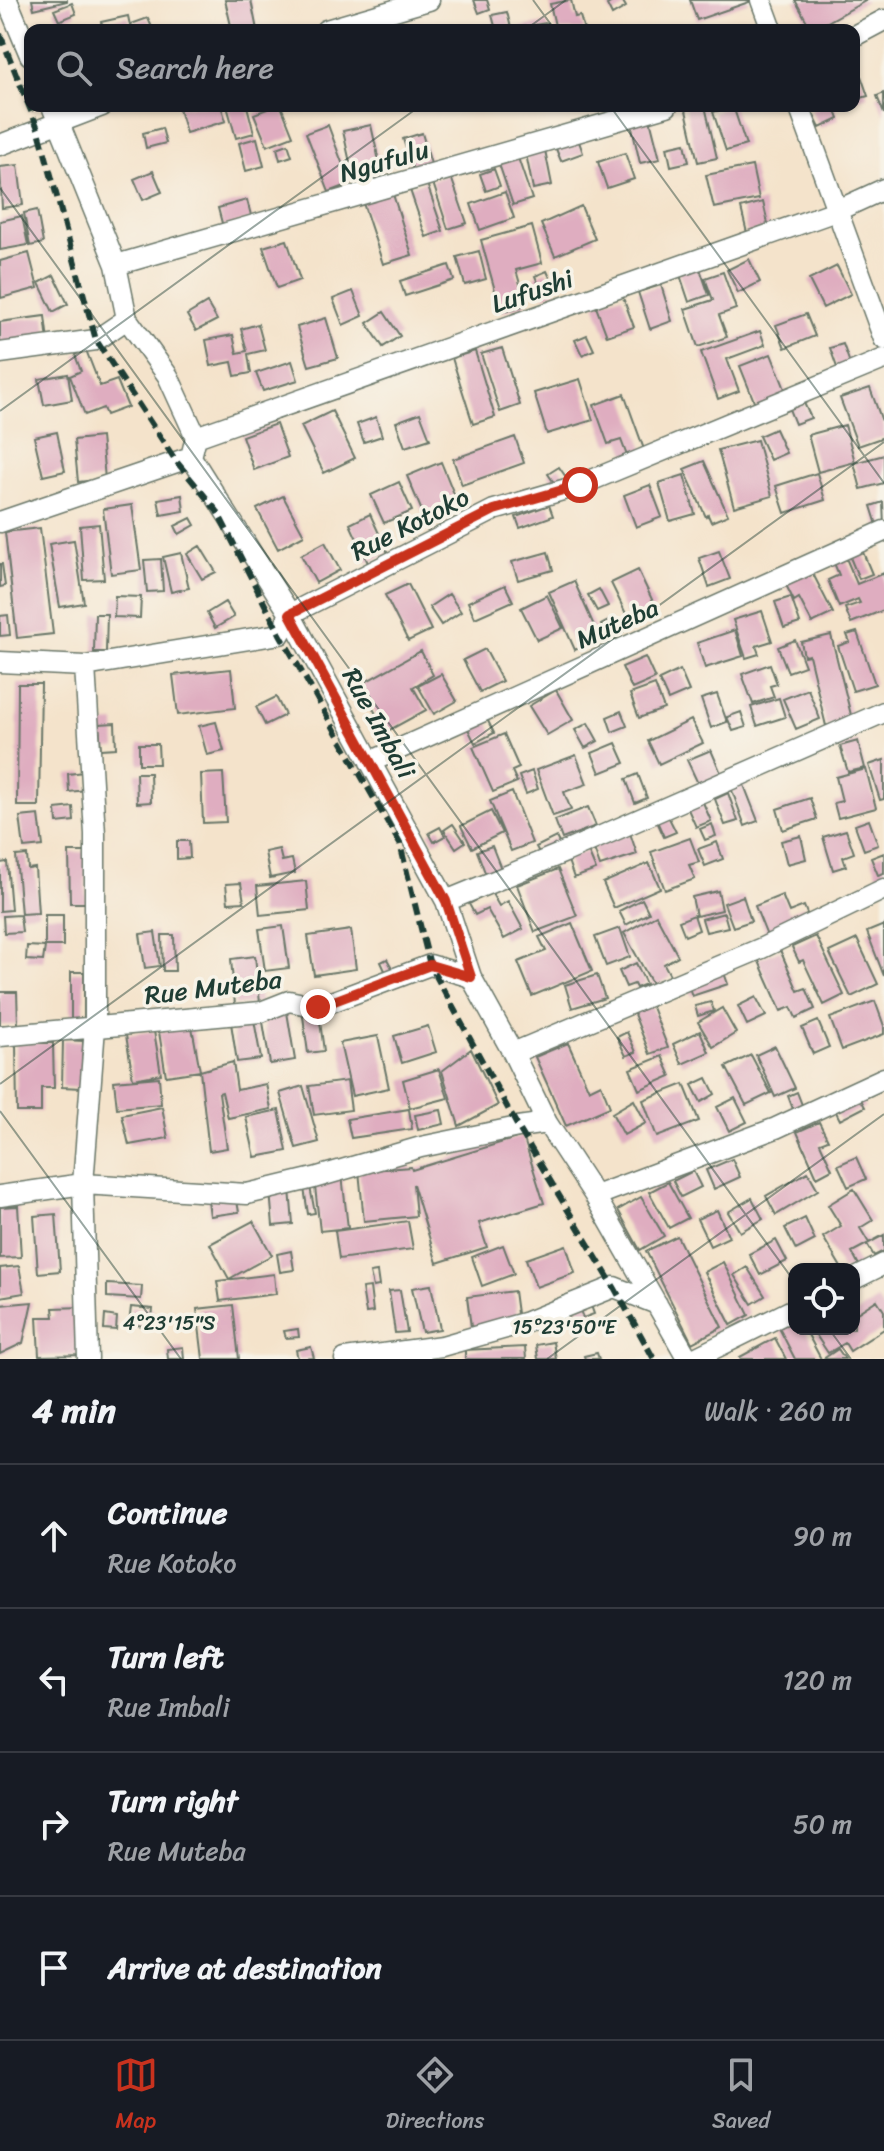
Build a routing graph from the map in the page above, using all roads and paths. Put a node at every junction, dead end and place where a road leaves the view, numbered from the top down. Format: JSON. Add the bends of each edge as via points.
{"nodes":[{"id":1,"x":7,"y":0,"type":"edge"},
{"id":2,"x":429,"y":0,"type":"edge"},
{"id":3,"x":761,"y":0,"type":"edge"},
{"id":4,"x":884,"y":20,"type":"edge"},
{"id":5,"x":347,"y":24,"type":"edge"},
{"id":6,"x":770,"y":24,"type":"edge"},
{"id":7,"x":860,"y":33,"type":"edge"},
{"id":8,"x":24,"y":41,"type":"edge"},
{"id":9,"x":646,"y":112,"type":"edge"},
{"id":10,"x":801,"y":112,"type":"edge"},
{"id":11,"x":55,"y":114,"type":"edge"},
{"id":12,"x":0,"y":145,"type":"edge"},
{"id":13,"x":884,"y":189,"type":"edge"},
{"id":14,"x":836,"y":211,"type":"junction"},
{"id":15,"x":116,"y":265,"type":"junction"},
{"id":16,"x":127,"y":319,"type":"junction"},
{"id":17,"x":884,"y":339,"type":"edge"},
{"id":18,"x":0,"y":353,"type":"edge"},
{"id":19,"x":884,"y":359,"type":"edge"},
{"id":20,"x":194,"y":447,"type":"junction"},
{"id":21,"x":0,"y":522,"type":"edge"},
{"id":22,"x":884,"y":531,"type":"edge"},
{"id":23,"x":290,"y":614,"type":"junction"},
{"id":24,"x":0,"y":662,"type":"edge"},
{"id":25,"x":85,"y":666,"type":"junction"},
{"id":26,"x":884,"y":712,"type":"edge"},
{"id":27,"x":370,"y":762,"type":"junction"},
{"id":28,"x":884,"y":889,"type":"edge"},
{"id":29,"x":446,"y":901,"type":"junction"},
{"id":30,"x":471,"y":977,"type":"junction"},
{"id":31,"x":95,"y":1027,"type":"junction"},
{"id":32,"x":0,"y":1036,"type":"edge"},
{"id":33,"x":513,"y":1053,"type":"junction"},
{"id":34,"x":884,"y":1078,"type":"edge"},
{"id":35,"x":547,"y":1123,"type":"junction"},
{"id":36,"x":83,"y":1184,"type":"junction"},
{"id":37,"x":0,"y":1196,"type":"edge"},
{"id":38,"x":595,"y":1196,"type":"junction"},
{"id":39,"x":884,"y":1264,"type":"edge"},
{"id":40,"x":860,"y":1276,"type":"edge"},
{"id":41,"x":657,"y":1304,"type":"junction"},
{"id":42,"x":788,"y":1312,"type":"edge"},
{"id":43,"x":88,"y":1359,"type":"edge"},
{"id":44,"x":345,"y":1359,"type":"edge"},
{"id":45,"x":691,"y":1359,"type":"edge"}],
"edges":[{"from":1,"to":8,"type":"street"},
{"from":2,"to":5,"type":"street"},
{"from":3,"to":6,"type":"street"},
{"from":4,"to":7,"type":"street"},
{"from":9,"to":15,"type":"street","name":"Ngufulu"},
{"from":10,"to":14,"type":"street"},
{"from":11,"to":12,"type":"street","via":[[39,131]]},
{"from":11,"to":15,"type":"street","name":"Rue Imbali"},
{"from":13,"to":14,"type":"street","name":"Lufushi"},
{"from":14,"to":17,"type":"street"},
{"from":14,"to":20,"type":"street","name":"Lufushi"},
{"from":15,"to":16,"type":"street","name":"Rue Imbali"},
{"from":16,"to":18,"type":"street","via":[[96,340]]},
{"from":16,"to":20,"type":"street","name":"Rue Imbali","via":[[168,376]]},
{"from":19,"to":23,"type":"street","name":"Rue Kotoko","via":[[580,485],[494,510]]},
{"from":20,"to":21,"type":"street","name":"Lufushi"},
{"from":20,"to":23,"type":"street","name":"Rue Imbali"},
{"from":22,"to":27,"type":"street","name":"Muteba"},
{"from":23,"to":25,"type":"street","name":"Rue Kotoko","via":[[280,634]]},
{"from":23,"to":27,"type":"street","name":"Rue Imbali"},
{"from":24,"to":25,"type":"street","name":"Rue Kotoko"},
{"from":25,"to":31,"type":"street","via":[[95,834]]},
{"from":26,"to":29,"type":"street"},
{"from":27,"to":29,"type":"street","name":"Rue Imbali"},
{"from":28,"to":33,"type":"street","via":[[762,948]]},
{"from":29,"to":30,"type":"street","name":"Rue Imbali"},
{"from":30,"to":31,"type":"street","name":"Rue Muteba","via":[[430,965],[318,1007],[289,1001],[261,1012]]},
{"from":30,"to":33,"type":"street","name":"Rue Imbali"},
{"from":31,"to":32,"type":"street","name":"Rue Muteba"},
{"from":31,"to":36,"type":"street"},
{"from":33,"to":35,"type":"street","name":"Rue Imbali"},
{"from":34,"to":38,"type":"street","via":[[776,1128]]},
{"from":35,"to":36,"type":"street","via":[[421,1147],[247,1194]]},
{"from":35,"to":38,"type":"street","name":"Rue Imbali"},
{"from":36,"to":37,"type":"street"},
{"from":36,"to":43,"type":"street"},
{"from":38,"to":41,"type":"street","name":"Rue Imbali"},
{"from":39,"to":40,"type":"street"},
{"from":41,"to":44,"type":"street","via":[[614,1287],[527,1322],[442,1346]]},
{"from":41,"to":45,"type":"street","name":"Rue Imbali"},
{"from":42,"to":45,"type":"street"}]}
